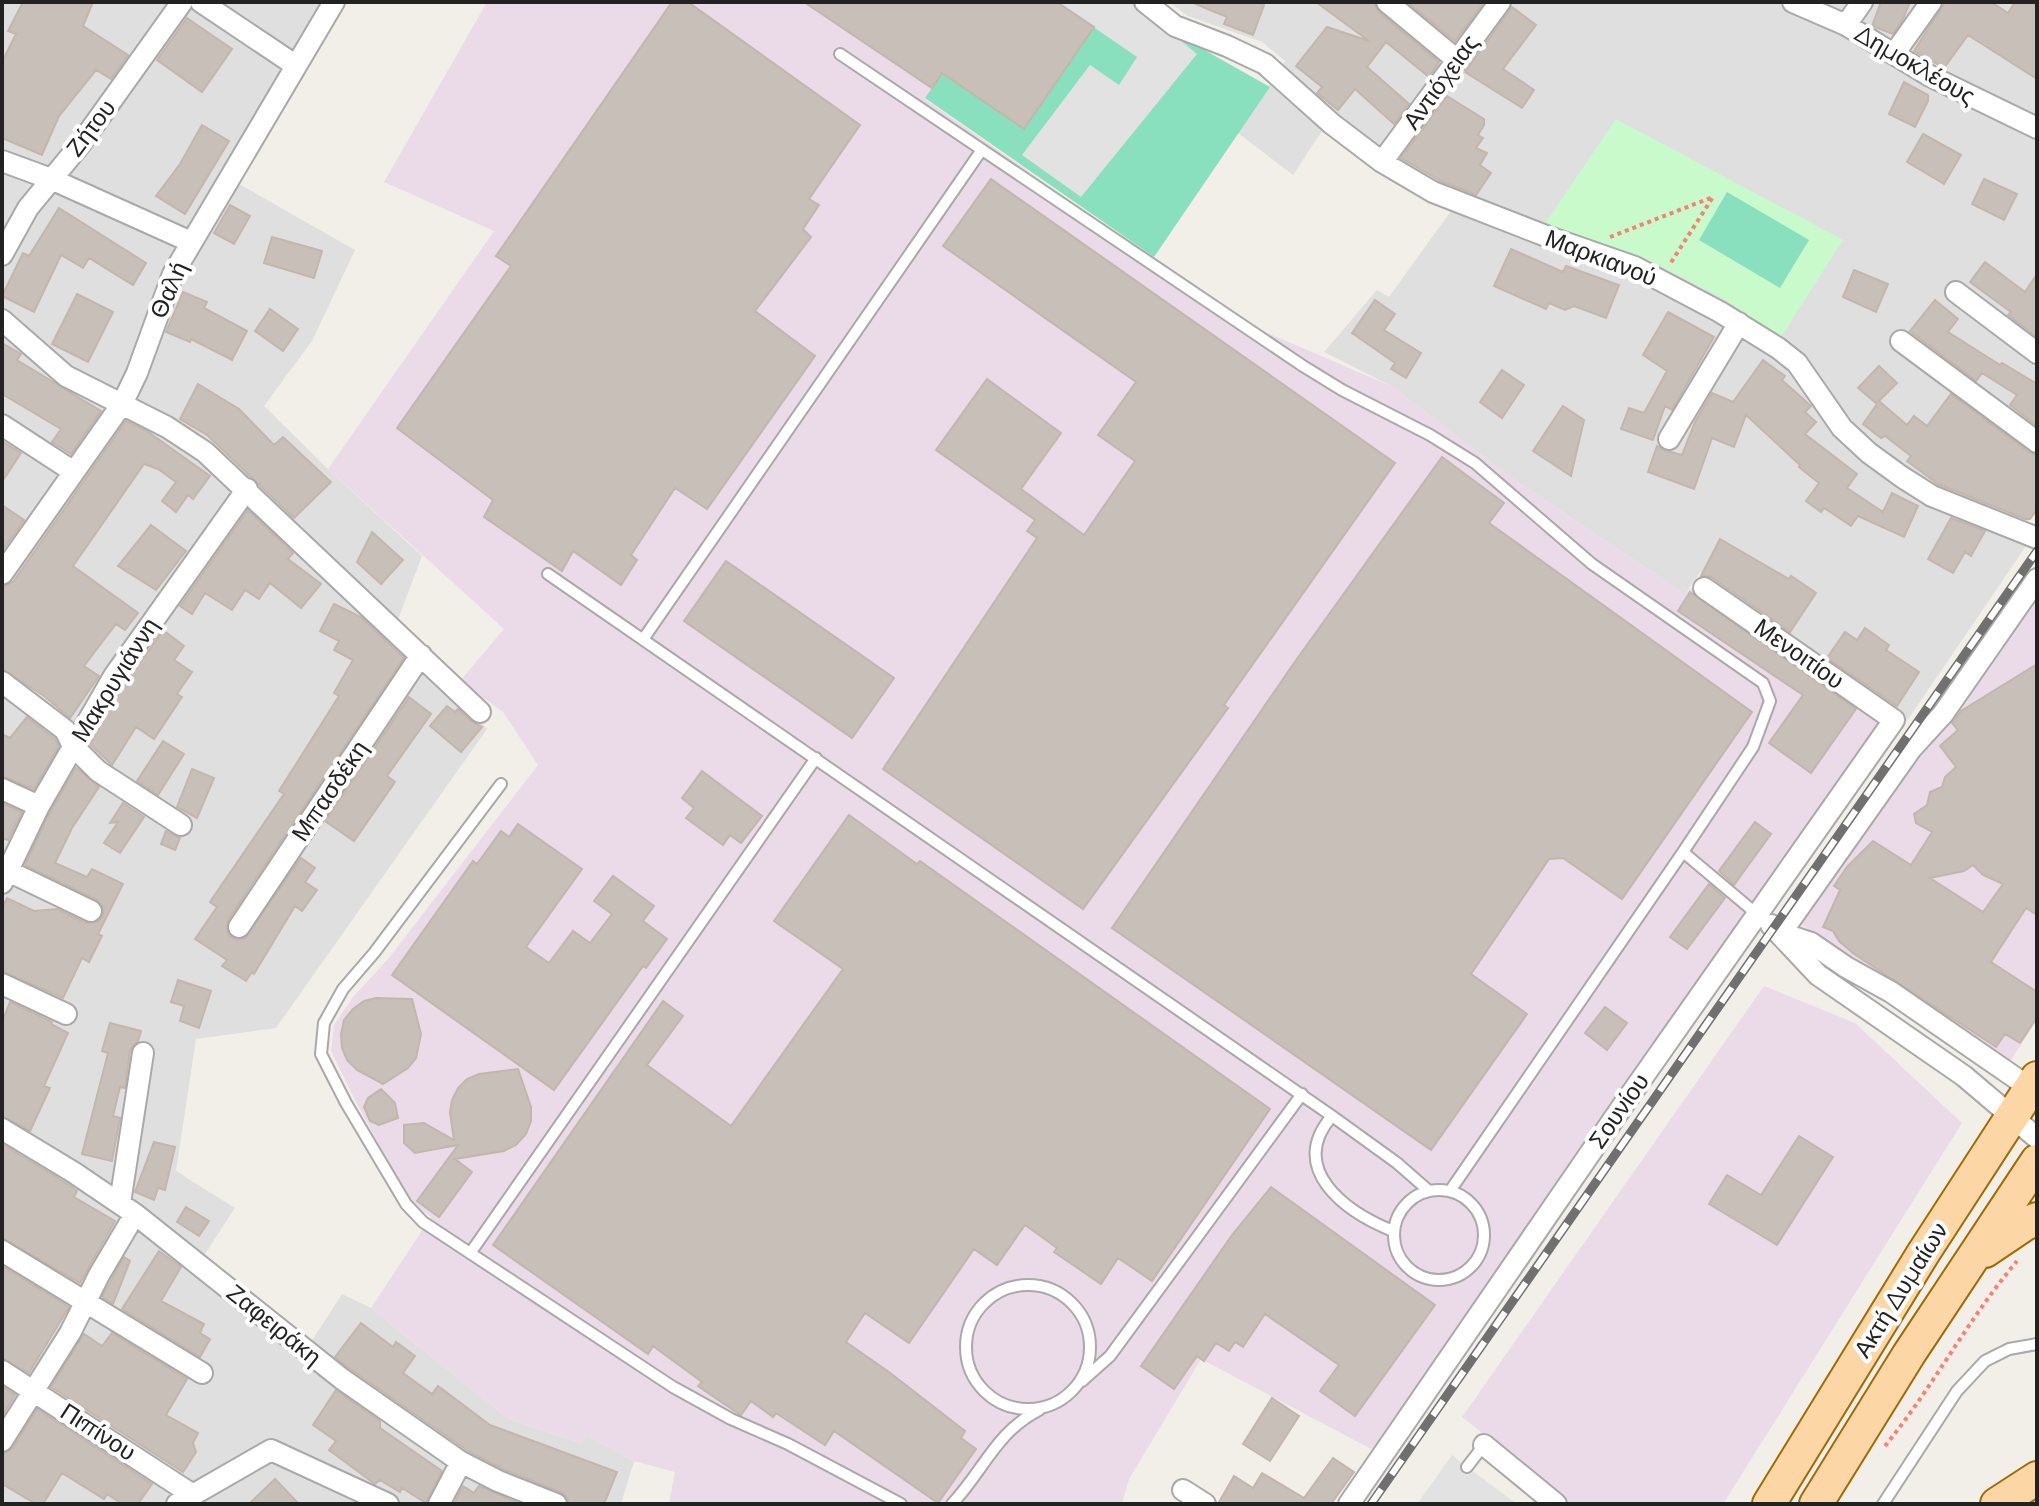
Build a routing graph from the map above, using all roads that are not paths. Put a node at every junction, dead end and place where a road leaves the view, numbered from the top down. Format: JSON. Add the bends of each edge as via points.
{"nodes":[{"id":1,"x":182,"y":2,"type":"edge"},
{"id":2,"x":201,"y":2,"type":"edge"},
{"id":3,"x":334,"y":2,"type":"edge"},
{"id":4,"x":1145,"y":2,"type":"edge"},
{"id":5,"x":1387,"y":2,"type":"edge"},
{"id":6,"x":1500,"y":2,"type":"edge"},
{"id":7,"x":1793,"y":2,"type":"edge"},
{"id":8,"x":1862,"y":2,"type":"edge"},
{"id":9,"x":1931,"y":2,"type":"edge"},
{"id":10,"x":1846,"y":25,"type":"junction"},
{"id":11,"x":840,"y":54,"type":"dead end"},
{"id":12,"x":1894,"y":54,"type":"junction"},
{"id":13,"x":1457,"y":60,"type":"junction"},
{"id":14,"x":295,"y":65,"type":"junction"},
{"id":15,"x":2037,"y":128,"type":"edge"},
{"id":16,"x":981,"y":151,"type":"junction"},
{"id":17,"x":2,"y":161,"type":"edge"},
{"id":18,"x":1382,"y":162,"type":"junction"},
{"id":19,"x":51,"y":179,"type":"junction"},
{"id":20,"x":191,"y":242,"type":"junction"},
{"id":21,"x":2,"y":255,"type":"edge"},
{"id":22,"x":1956,"y":292,"type":"dead end"},
{"id":23,"x":2,"y":320,"type":"edge"},
{"id":24,"x":1739,"y":323,"type":"junction"},
{"id":25,"x":1901,"y":341,"type":"dead end"},
{"id":26,"x":2037,"y":353,"type":"edge"},
{"id":27,"x":122,"y":404,"type":"junction"},
{"id":28,"x":2,"y":425,"type":"edge"},
{"id":29,"x":1669,"y":439,"type":"dead end"},
{"id":30,"x":2037,"y":442,"type":"edge"},
{"id":31,"x":74,"y":472,"type":"junction"},
{"id":32,"x":247,"y":489,"type":"junction"},
{"id":33,"x":2034,"y":531,"type":"edge"},
{"id":34,"x":2,"y":574,"type":"edge"},
{"id":35,"x":548,"y":574,"type":"dead end"},
{"id":36,"x":2037,"y":579,"type":"edge"},
{"id":37,"x":1704,"y":588,"type":"dead end"},
{"id":38,"x":644,"y":638,"type":"junction"},
{"id":39,"x":421,"y":655,"type":"junction"},
{"id":40,"x":2,"y":682,"type":"edge"},
{"id":41,"x":480,"y":712,"type":"dead end"},
{"id":42,"x":1894,"y":720,"type":"joint"},
{"id":43,"x":73,"y":746,"type":"junction"},
{"id":44,"x":816,"y":758,"type":"junction"},
{"id":45,"x":501,"y":784,"type":"dead end"},
{"id":46,"x":2,"y":789,"type":"edge"},
{"id":47,"x":39,"y":806,"type":"junction"},
{"id":48,"x":181,"y":825,"type":"dead end"},
{"id":49,"x":1683,"y":852,"type":"junction"},
{"id":50,"x":5,"y":877,"type":"edge"},
{"id":51,"x":91,"y":911,"type":"dead end"},
{"id":52,"x":1758,"y":915,"type":"junction"},
{"id":53,"x":239,"y":927,"type":"dead end"},
{"id":54,"x":1781,"y":933,"type":"junction"},
{"id":55,"x":2,"y":984,"type":"edge"},
{"id":56,"x":1891,"y":992,"type":"junction"},
{"id":57,"x":66,"y":1014,"type":"dead end"},
{"id":58,"x":1876,"y":1014,"type":"junction"},
{"id":59,"x":143,"y":1053,"type":"dead end"},
{"id":60,"x":2035,"y":1088,"type":"edge"},
{"id":61,"x":1302,"y":1094,"type":"junction"},
{"id":62,"x":1332,"y":1116,"type":"junction"},
{"id":63,"x":2011,"y":1118,"type":"junction"},
{"id":64,"x":2,"y":1129,"type":"edge"},
{"id":65,"x":2037,"y":1138,"type":"edge"},
{"id":66,"x":2037,"y":1161,"type":"edge"},
{"id":67,"x":1429,"y":1191,"type":"junction"},
{"id":68,"x":1450,"y":1191,"type":"junction"},
{"id":69,"x":128,"y":1208,"type":"junction"},
{"id":70,"x":2037,"y":1219,"type":"edge"},
{"id":71,"x":1393,"y":1231,"type":"junction"},
{"id":72,"x":2,"y":1251,"type":"edge"},
{"id":73,"x":471,"y":1252,"type":"junction"},
{"id":74,"x":1973,"y":1260,"type":"junction"},
{"id":75,"x":86,"y":1303,"type":"junction"},
{"id":76,"x":2037,"y":1344,"type":"edge"},
{"id":77,"x":2,"y":1371,"type":"edge"},
{"id":78,"x":202,"y":1373,"type":"dead end"},
{"id":79,"x":1078,"y":1384,"type":"junction"},
{"id":80,"x":35,"y":1391,"type":"junction"},
{"id":81,"x":1048,"y":1406,"type":"junction"},
{"id":82,"x":2,"y":1441,"type":"edge"},
{"id":83,"x":1484,"y":1445,"type":"joint"},
{"id":84,"x":461,"y":1462,"type":"junction"},
{"id":85,"x":1467,"y":1467,"type":"dead end"},
{"id":86,"x":2037,"y":1478,"type":"edge"},
{"id":87,"x":1183,"y":1490,"type":"dead end"},
{"id":88,"x":185,"y":1499,"type":"edge"},
{"id":89,"x":388,"y":1504,"type":"edge"},
{"id":90,"x":439,"y":1504,"type":"edge"},
{"id":91,"x":556,"y":1504,"type":"edge"},
{"id":92,"x":901,"y":1504,"type":"edge"},
{"id":93,"x":952,"y":1504,"type":"edge"},
{"id":94,"x":1205,"y":1504,"type":"edge"},
{"id":95,"x":1349,"y":1504,"type":"edge"},
{"id":96,"x":1556,"y":1504,"type":"edge"},
{"id":97,"x":1769,"y":1504,"type":"edge"},
{"id":98,"x":1816,"y":1504,"type":"edge"},
{"id":99,"x":1883,"y":1504,"type":"edge"},
{"id":100,"x":1997,"y":1504,"type":"edge"}],
"edges":[{"from":1,"to":19,"type":"street","name":"Ζήτου"},
{"from":2,"to":14,"type":"street"},
{"from":3,"to":14,"type":"street","name":"Θαλή"},
{"from":4,"to":18,"type":"street","name":"Μαρκιανού","via":[[1175,26],[1265,64]]},
{"from":5,"to":13,"type":"street"},
{"from":6,"to":13,"type":"street","name":"Αντιόχειας"},
{"from":7,"to":10,"type":"street","name":"Δημοκλέους"},
{"from":8,"to":10,"type":"street"},
{"from":9,"to":12,"type":"street"},
{"from":10,"to":12,"type":"street","name":"Δημοκλέους"},
{"from":11,"to":16,"type":"lane"},
{"from":12,"to":15,"type":"street","name":"Δημοκλέους"},
{"from":13,"to":18,"type":"street","name":"Αντιόχειας"},
{"from":14,"to":20,"type":"street","name":"Θαλή"},
{"from":16,"to":38,"type":"lane"},
{"from":16,"to":49,"type":"lane","via":[[1303,366],[1475,463],[1592,564],[1763,683],[1770,701],[1753,747]]},
{"from":17,"to":19,"type":"street"},
{"from":18,"to":24,"type":"street","name":"Μαρκιανού","via":[[1454,202],[1635,267]]},
{"from":19,"to":20,"type":"street"},
{"from":19,"to":21,"type":"street","name":"Ζήτου"},
{"from":20,"to":27,"type":"street","name":"Θαλή","via":[[169,282]]},
{"from":22,"to":26,"type":"street"},
{"from":23,"to":27,"type":"street","via":[[66,376]]},
{"from":24,"to":29,"type":"street"},
{"from":24,"to":33,"type":"street","name":"Μαρκιανού","via":[[1797,363],[1842,428],[1880,461],[1932,496]]},
{"from":25,"to":30,"type":"street"},
{"from":27,"to":31,"type":"street","name":"Θαλή"},
{"from":27,"to":32,"type":"street","via":[[192,442]]},
{"from":28,"to":31,"type":"street"},
{"from":31,"to":34,"type":"street","name":"Θαλή"},
{"from":32,"to":39,"type":"street"},
{"from":32,"to":43,"type":"street","name":"Μακρυγιάννη","via":[[129,653]]},
{"from":35,"to":38,"type":"lane"},
{"from":36,"to":54,"type":"street"},
{"from":37,"to":42,"type":"street","name":"Μενοιτίου"},
{"from":38,"to":44,"type":"lane"},
{"from":39,"to":41,"type":"street"},
{"from":39,"to":53,"type":"street","name":"Μπασδέκη"},
{"from":40,"to":43,"type":"street","via":[[65,730]]},
{"from":42,"to":52,"type":"street","name":"Σουνίου"},
{"from":43,"to":47,"type":"street","name":"Μακρυγιάννη"},
{"from":43,"to":48,"type":"street","via":[[98,771]]},
{"from":44,"to":61,"type":"lane"},
{"from":44,"to":73,"type":"lane"},
{"from":45,"to":73,"type":"lane","via":[[343,989],[324,1023],[321,1054],[406,1204],[423,1222]]},
{"from":46,"to":47,"type":"street"},
{"from":47,"to":50,"type":"street","name":"Μακρυγιάννη"},
{"from":49,"to":52,"type":"lane"},
{"from":49,"to":68,"type":"lane"},
{"from":50,"to":51,"type":"street"},
{"from":52,"to":54,"type":"street"},
{"from":52,"to":95,"type":"street","name":"Σουνίου"},
{"from":54,"to":56,"type":"street","via":[[1804,939]]},
{"from":54,"to":58,"type":"street","via":[[1818,975]]},
{"from":55,"to":57,"type":"street"},
{"from":56,"to":58,"type":"street"},
{"from":56,"to":60,"type":"street"},
{"from":58,"to":63,"type":"street","via":[[1964,1076]]},
{"from":59,"to":69,"type":"street"},
{"from":60,"to":63,"type":"main road","name":"Ακτή Δυμαίων"},
{"from":61,"to":62,"type":"lane"},
{"from":61,"to":79,"type":"lane","via":[[1110,1356]]},
{"from":62,"to":67,"type":"lane"},
{"from":62,"to":71,"type":"lane","via":[[1316,1144],[1321,1176],[1345,1204]]},
{"from":63,"to":65,"type":"street"},
{"from":63,"to":97,"type":"main road","name":"Ακτή Δυμαίων"},
{"from":64,"to":69,"type":"street","name":"Ζαφειράκη"},
{"from":66,"to":74,"type":"main road","name":"Ακτή Δυμαίων"},
{"from":67,"to":68,"type":"lane"},
{"from":67,"to":71,"type":"lane","via":[[1401,1209]]},
{"from":68,"to":71,"type":"lane","via":[[1475,1208],[1484,1227],[1479,1257],[1465,1273],[1436,1281],[1416,1275],[1396,1251]]},
{"from":69,"to":75,"type":"street"},
{"from":69,"to":84,"type":"street","name":"Ζαφειράκη","via":[[342,1379]]},
{"from":70,"to":74,"type":"main road"},
{"from":72,"to":75,"type":"street"},
{"from":73,"to":92,"type":"lane","via":[[673,1387]]},
{"from":74,"to":98,"type":"main road","name":"Ακτή Δυμαίων"},
{"from":75,"to":78,"type":"street"},
{"from":75,"to":80,"type":"street"},
{"from":76,"to":99,"type":"lane","via":[[1985,1361],[1957,1391]]},
{"from":77,"to":80,"type":"street","name":"Πιπίνου"},
{"from":79,"to":81,"type":"lane"},
{"from":79,"to":81,"type":"lane","via":[[1088,1365],[1090,1344],[1086,1323],[1074,1305],[1037,1285],[996,1293],[971,1321],[966,1336],[969,1368],[987,1394],[1001,1403],[1016,1408]]},
{"from":80,"to":82,"type":"street"},
{"from":80,"to":88,"type":"street","name":"Πιπίνου"},
{"from":81,"to":93,"type":"lane","via":[[1001,1438]]},
{"from":83,"to":85,"type":"lane"},
{"from":83,"to":96,"type":"street"},
{"from":84,"to":90,"type":"street"},
{"from":84,"to":91,"type":"street","name":"Ζαφειράκη"},
{"from":86,"to":100,"type":"main road"},
{"from":87,"to":94,"type":"street"},
{"from":88,"to":89,"type":"street","via":[[271,1450]]}]}
